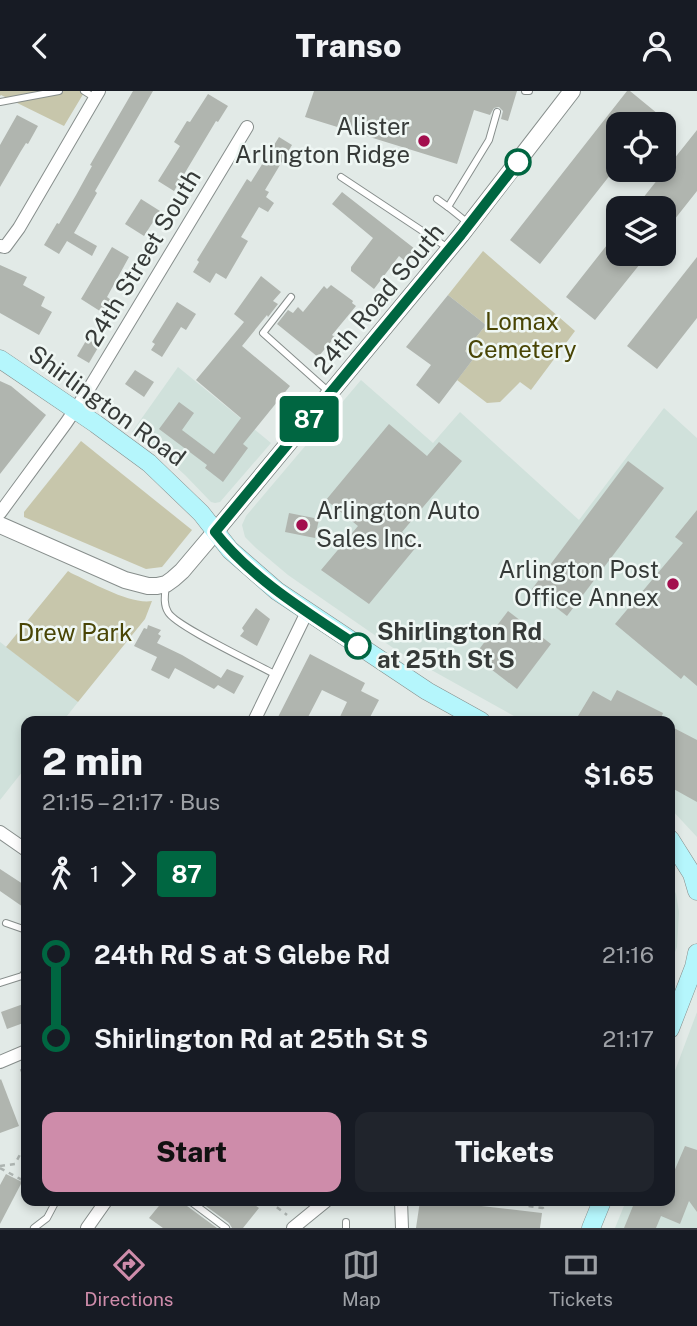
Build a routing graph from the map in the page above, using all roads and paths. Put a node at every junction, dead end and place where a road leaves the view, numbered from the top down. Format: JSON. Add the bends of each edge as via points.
{"nodes":[{"id":1,"x":59,"y":91,"type":"edge"},
{"id":2,"x":572,"y":91,"type":"edge"},
{"id":3,"x":92,"y":93,"type":"edge"},
{"id":4,"x":0,"y":101,"type":"edge"},
{"id":5,"x":497,"y":112,"type":"dead end"},
{"id":6,"x":247,"y":127,"type":"dead end"},
{"id":7,"x":341,"y":177,"type":"dead end"},
{"id":8,"x":437,"y":199,"type":"dead end"},
{"id":9,"x":448,"y":207,"type":"junction"},
{"id":10,"x":470,"y":224,"type":"junction"},
{"id":11,"x":2,"y":247,"type":"edge"},
{"id":12,"x":449,"y":249,"type":"junction"},
{"id":13,"x":291,"y":297,"type":"dead end"},
{"id":14,"x":0,"y":359,"type":"edge"},
{"id":15,"x":330,"y":393,"type":"junction"},
{"id":16,"x":75,"y":410,"type":"junction"},
{"id":17,"x":0,"y":513,"type":"edge"},
{"id":18,"x":0,"y":525,"type":"edge"},
{"id":19,"x":215,"y":532,"type":"junction"},
{"id":20,"x":166,"y":584,"type":"junction"},
{"id":21,"x":306,"y":612,"type":"junction"},
{"id":22,"x":276,"y":675,"type":"junction"},
{"id":23,"x":256,"y":716,"type":"edge"},
{"id":24,"x":472,"y":716,"type":"edge"},
{"id":25,"x":0,"y":832,"type":"edge"},
{"id":26,"x":21,"y":847,"type":"edge"},
{"id":27,"x":675,"y":847,"type":"edge"},
{"id":28,"x":695,"y":879,"type":"edge"},
{"id":29,"x":6,"y":923,"type":"dead end"},
{"id":30,"x":21,"y":928,"type":"edge"},
{"id":31,"x":697,"y":953,"type":"edge"},
{"id":32,"x":21,"y":976,"type":"edge"},
{"id":33,"x":0,"y":983,"type":"edge"},
{"id":34,"x":675,"y":1016,"type":"edge"},
{"id":35,"x":21,"y":1053,"type":"edge"},
{"id":36,"x":0,"y":1062,"type":"edge"},
{"id":37,"x":21,"y":1153,"type":"edge"},
{"id":38,"x":0,"y":1167,"type":"edge"},
{"id":39,"x":21,"y":1179,"type":"edge"},
{"id":40,"x":53,"y":1206,"type":"edge"},
{"id":41,"x":102,"y":1206,"type":"edge"},
{"id":42,"x":197,"y":1206,"type":"edge"},
{"id":43,"x":275,"y":1206,"type":"edge"},
{"id":44,"x":319,"y":1206,"type":"edge"},
{"id":45,"x":401,"y":1206,"type":"edge"},
{"id":46,"x":528,"y":1206,"type":"edge"},
{"id":47,"x":598,"y":1206,"type":"edge"},
{"id":48,"x":542,"y":1213,"type":"dead end"},
{"id":49,"x":287,"y":1215,"type":"dead end"},
{"id":50,"x":34,"y":1228,"type":"edge"},
{"id":51,"x":87,"y":1228,"type":"edge"},
{"id":52,"x":226,"y":1228,"type":"edge"},
{"id":53,"x":293,"y":1228,"type":"edge"},
{"id":54,"x":402,"y":1228,"type":"edge"},
{"id":55,"x":591,"y":1228,"type":"edge"}],
"edges":[{"from":1,"to":4,"type":"lane"},
{"from":2,"to":10,"type":"street","name":"24th Road South"},
{"from":3,"to":11,"type":"street","via":[[19,227]]},
{"from":5,"to":9,"type":"lane","via":[[489,140]]},
{"from":6,"to":16,"type":"street","name":"24th Street South"},
{"from":7,"to":12,"type":"lane"},
{"from":8,"to":9,"type":"lane"},
{"from":9,"to":10,"type":"lane"},
{"from":10,"to":12,"type":"street","name":"24th Road South"},
{"from":12,"to":15,"type":"street","name":"24th Road South"},
{"from":13,"to":15,"type":"lane","via":[[263,333]]},
{"from":14,"to":16,"type":"main road","name":"Shirlington Road"},
{"from":15,"to":19,"type":"street","name":"24th Road South"},
{"from":16,"to":17,"type":"street","name":"24th Street South"},
{"from":16,"to":19,"type":"main road","name":"Shirlington Road","via":[[149,463]]},
{"from":18,"to":20,"type":"street","via":[[125,580],[148,586]]},
{"from":19,"to":20,"type":"street","name":"24th Road South"},
{"from":19,"to":21,"type":"main road","name":"Shirlington Road","via":[[242,562]]},
{"from":20,"to":22,"type":"lane","via":[[168,615]]},
{"from":21,"to":22,"type":"street"},
{"from":21,"to":24,"type":"main road","name":"Shirlington Road"},
{"from":22,"to":23,"type":"street"},
{"from":25,"to":26,"type":"street"},
{"from":27,"to":28,"type":"main road"},
{"from":29,"to":30,"type":"lane"},
{"from":31,"to":34,"type":"main road"},
{"from":32,"to":33,"type":"lane"},
{"from":35,"to":36,"type":"street"},
{"from":37,"to":38,"type":"path","via":[[15,1164]]},
{"from":38,"to":39,"type":"path"},
{"from":40,"to":50,"type":"lane"},
{"from":41,"to":51,"type":"street"},
{"from":42,"to":52,"type":"lane"},
{"from":43,"to":49,"type":"path"},
{"from":44,"to":53,"type":"street"},
{"from":45,"to":54,"type":"street"},
{"from":46,"to":48,"type":"path","via":[[543,1208]]},
{"from":47,"to":55,"type":"main road"}]}
